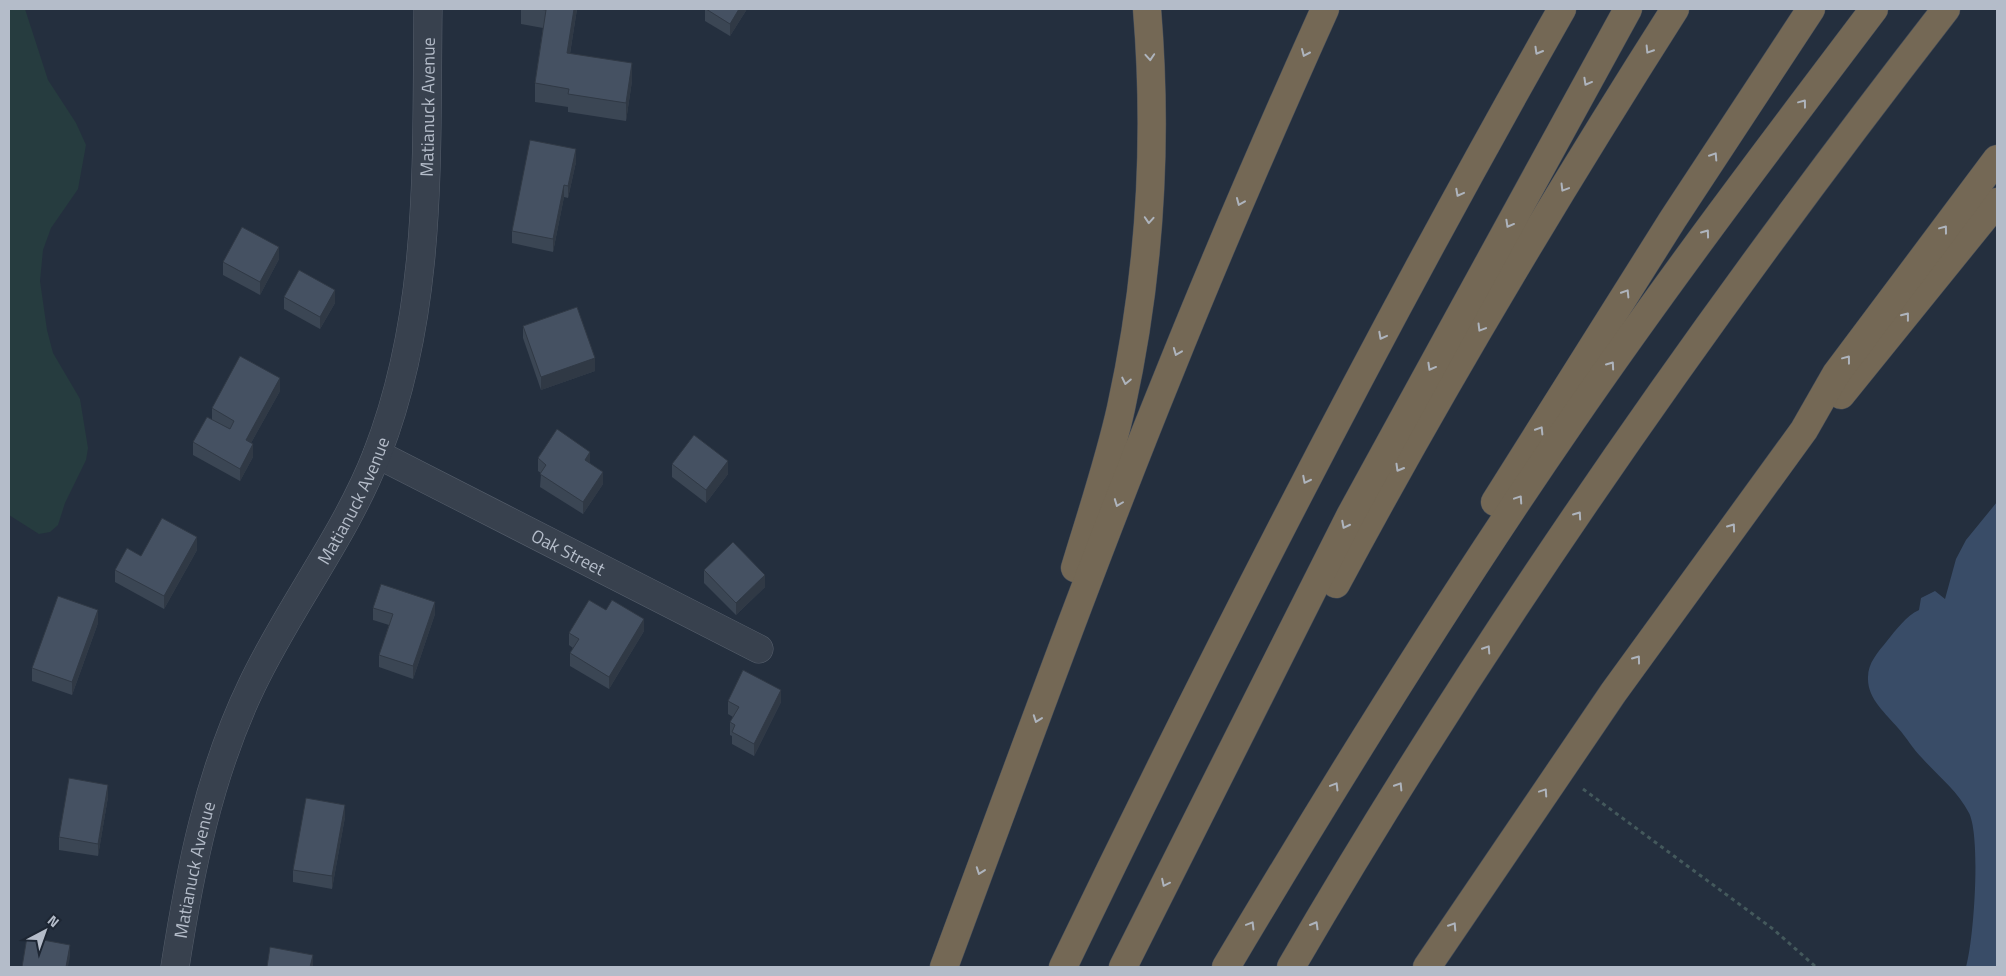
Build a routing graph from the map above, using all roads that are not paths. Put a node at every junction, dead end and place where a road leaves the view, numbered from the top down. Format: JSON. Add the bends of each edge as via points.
{"nodes":[{"id":1,"x":428,"y":9,"type":"edge"},
{"id":2,"x":1147,"y":9,"type":"edge"},
{"id":3,"x":1325,"y":9,"type":"edge"},
{"id":4,"x":1562,"y":9,"type":"edge"},
{"id":5,"x":1628,"y":9,"type":"edge"},
{"id":6,"x":1676,"y":9,"type":"edge"},
{"id":7,"x":1811,"y":9,"type":"edge"},
{"id":8,"x":1874,"y":9,"type":"edge"},
{"id":9,"x":1946,"y":9,"type":"edge"},
{"id":10,"x":1997,"y":159,"type":"edge"},
{"id":11,"x":1997,"y":202,"type":"edge"},
{"id":12,"x":1804,"y":430,"type":"junction"},
{"id":13,"x":377,"y":454,"type":"junction"},
{"id":14,"x":1425,"y":642,"type":"junction"},
{"id":15,"x":759,"y":649,"type":"dead end"},
{"id":16,"x":1054,"y":673,"type":"junction"},
{"id":17,"x":1186,"y":840,"type":"junction"},
{"id":18,"x":175,"y":967,"type":"edge"},
{"id":19,"x":944,"y":967,"type":"edge"},
{"id":20,"x":1062,"y":967,"type":"edge"},
{"id":21,"x":1123,"y":967,"type":"edge"},
{"id":22,"x":1226,"y":967,"type":"edge"},
{"id":23,"x":1291,"y":967,"type":"edge"},
{"id":24,"x":1426,"y":967,"type":"edge"}],
"edges":[{"from":1,"to":13,"type":"street","name":"Matianuck Avenue","via":[[422,266],[403,373]]},
{"from":2,"to":16,"type":"highway","one_way":true,"via":[[1152,153],[1142,283],[1120,409],[1069,588]]},
{"from":3,"to":16,"type":"highway","one_way":true,"via":[[1223,240]]},
{"from":4,"to":20,"type":"highway","one_way":true,"via":[[1462,186],[1339,416]]},
{"from":5,"to":17,"type":"highway","one_way":true,"via":[[1354,508]]},
{"from":6,"to":17,"type":"highway","one_way":true,"via":[[1582,158],[1454,373],[1256,731]]},
{"from":14,"to":7,"type":"highway","one_way":true,"via":[[1455,576],[1494,504],[1673,219]]},
{"from":14,"to":8,"type":"highway","one_way":true,"via":[[1636,329]]},
{"from":23,"to":9,"type":"highway","one_way":true,"via":[[1447,710],[1573,522],[1766,247]]},
{"from":12,"to":10,"type":"highway","one_way":true,"via":[[1836,374]]},
{"from":12,"to":11,"type":"highway","one_way":true,"via":[[1852,384]]},
{"from":24,"to":12,"type":"highway","one_way":true,"via":[[1558,770]]},
{"from":13,"to":15,"type":"street","name":"Oak Street"},
{"from":13,"to":18,"type":"street","name":"Matianuck Avenue","via":[[359,494],[252,683],[228,739],[200,829]]},
{"from":22,"to":14,"type":"highway","one_way":true},
{"from":16,"to":19,"type":"highway","one_way":true},
{"from":17,"to":21,"type":"highway","one_way":true}]}
